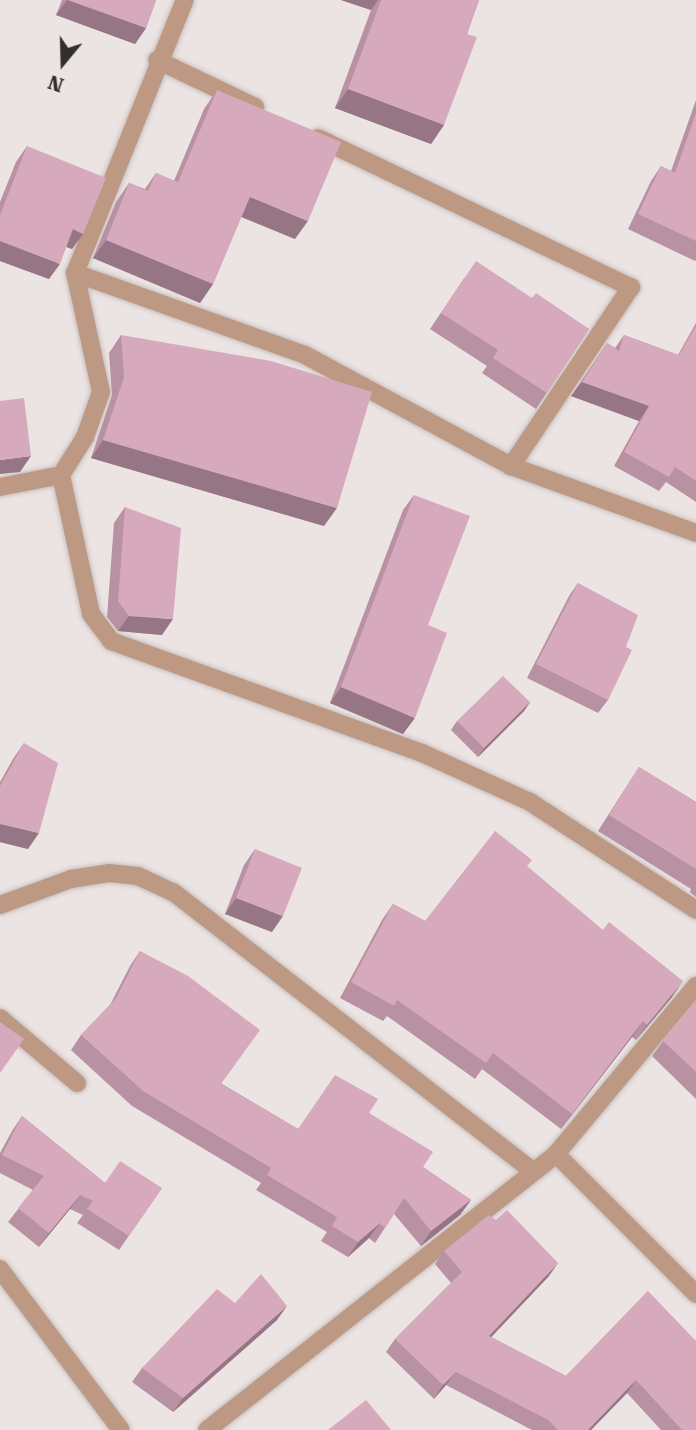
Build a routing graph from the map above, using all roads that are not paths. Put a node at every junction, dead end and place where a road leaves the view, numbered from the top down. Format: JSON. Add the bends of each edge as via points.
{"nodes":[{"id":1,"x":185,"y":0,"type":"edge"},
{"id":2,"x":157,"y":60,"type":"junction"},
{"id":3,"x":270,"y":114,"type":"edge"},
{"id":4,"x":307,"y":132,"type":"edge"},
{"id":5,"x":75,"y":273,"type":"junction"},
{"id":6,"x":511,"y":466,"type":"junction"},
{"id":7,"x":61,"y":475,"type":"junction"},
{"id":8,"x":0,"y":487,"type":"edge"},
{"id":9,"x":696,"y":533,"type":"edge"},
{"id":10,"x":0,"y":905,"type":"edge"},
{"id":11,"x":696,"y":910,"type":"edge"},
{"id":12,"x":696,"y":986,"type":"edge"},
{"id":13,"x":0,"y":1018,"type":"edge"},
{"id":14,"x":77,"y":1083,"type":"dead end"},
{"id":15,"x":556,"y":1154,"type":"junction"},
{"id":16,"x":533,"y":1171,"type":"junction"},
{"id":17,"x":0,"y":1269,"type":"edge"},
{"id":18,"x":696,"y":1294,"type":"edge"},
{"id":19,"x":121,"y":1430,"type":"edge"},
{"id":20,"x":207,"y":1430,"type":"edge"}],
"edges":[{"from":1,"to":2,"type":"street"},
{"from":2,"to":3,"type":"street"},
{"from":2,"to":5,"type":"street"},
{"from":4,"to":6,"type":"street","via":[[631,287]]},
{"from":5,"to":6,"type":"street","via":[[305,355]]},
{"from":5,"to":7,"type":"street","via":[[101,391],[85,438]]},
{"from":6,"to":9,"type":"street"},
{"from":7,"to":8,"type":"street"},
{"from":7,"to":11,"type":"street","via":[[91,614],[111,641],[422,754],[530,802]]},
{"from":10,"to":16,"type":"street","via":[[71,879],[109,873],[138,876],[173,892]]},
{"from":12,"to":15,"type":"street"},
{"from":13,"to":14,"type":"street"},
{"from":15,"to":16,"type":"street"},
{"from":15,"to":18,"type":"street"},
{"from":16,"to":20,"type":"street"},
{"from":17,"to":19,"type":"street"}]}
